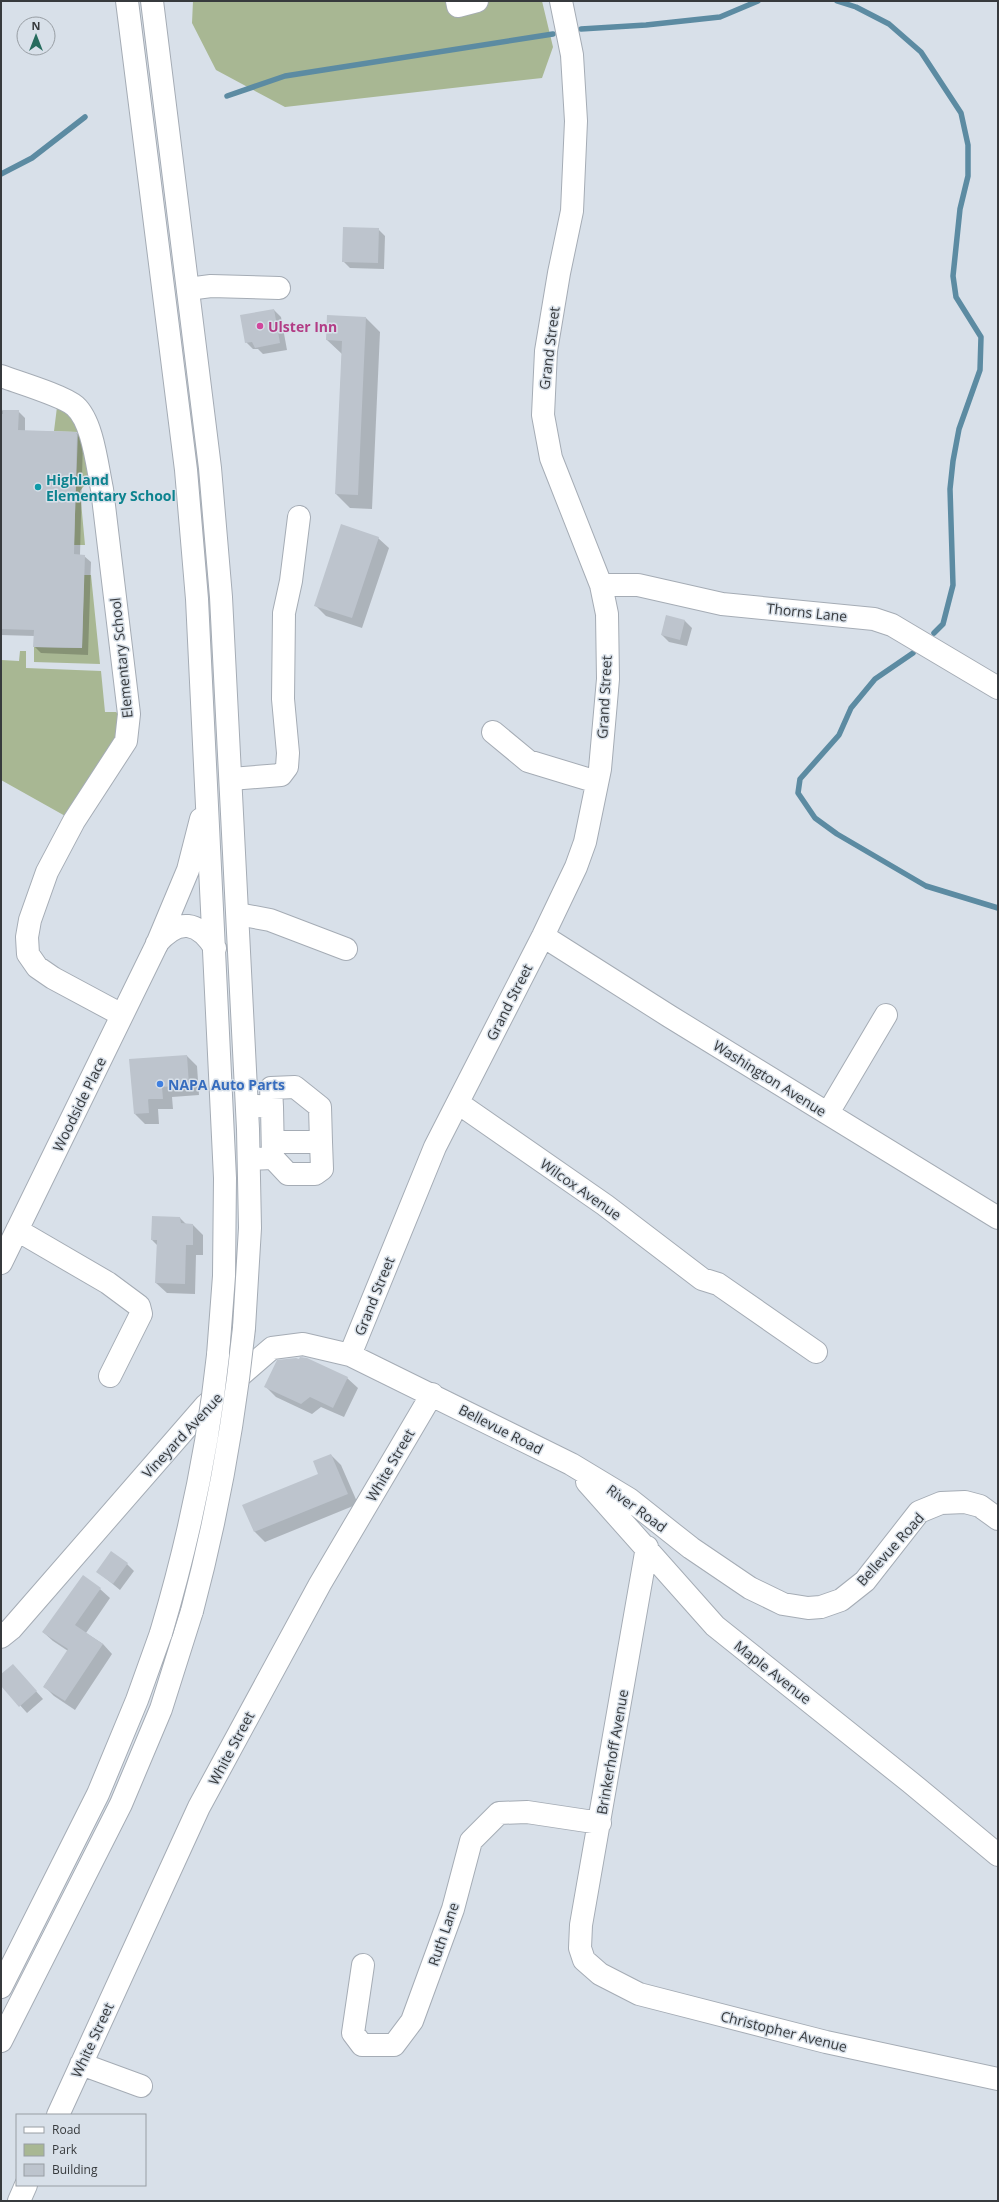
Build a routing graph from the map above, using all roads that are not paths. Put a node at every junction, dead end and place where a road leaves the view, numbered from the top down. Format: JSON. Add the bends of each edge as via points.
{"nodes":[{"id":1,"x":127,"y":1,"type":"edge"},
{"id":2,"x":152,"y":1,"type":"edge"},
{"id":3,"x":456,"y":1,"type":"edge"},
{"id":4,"x":477,"y":1,"type":"edge"},
{"id":5,"x":561,"y":1,"type":"edge"},
{"id":6,"x":279,"y":288,"type":"dead end"},
{"id":7,"x":188,"y":289,"type":"junction"},
{"id":8,"x":1,"y":376,"type":"edge"},
{"id":9,"x":299,"y":517,"type":"dead end"},
{"id":10,"x":601,"y":585,"type":"junction"},
{"id":11,"x":998,"y":688,"type":"edge"},
{"id":12,"x":493,"y":732,"type":"dead end"},
{"id":13,"x":207,"y":770,"type":"junction"},
{"id":14,"x":231,"y":780,"type":"junction"},
{"id":15,"x":597,"y":782,"type":"junction"},
{"id":16,"x":238,"y":914,"type":"junction"},
{"id":17,"x":543,"y":936,"type":"junction"},
{"id":18,"x":157,"y":944,"type":"junction"},
{"id":19,"x":215,"y":948,"type":"junction"},
{"id":20,"x":346,"y":949,"type":"dead end"},
{"id":21,"x":122,"y":1015,"type":"junction"},
{"id":22,"x":886,"y":1015,"type":"dead end"},
{"id":23,"x":458,"y":1103,"type":"junction"},
{"id":24,"x":247,"y":1106,"type":"junction"},
{"id":25,"x":272,"y":1106,"type":"junction"},
{"id":26,"x":828,"y":1113,"type":"junction"},
{"id":27,"x":321,"y":1142,"type":"junction"},
{"id":28,"x":273,"y":1150,"type":"junction"},
{"id":29,"x":249,"y":1158,"type":"junction"},
{"id":30,"x":998,"y":1218,"type":"edge"},
{"id":31,"x":17,"y":1230,"type":"junction"},
{"id":32,"x":1,"y":1263,"type":"edge"},
{"id":33,"x":816,"y":1352,"type":"dead end"},
{"id":34,"x":350,"y":1355,"type":"junction"},
{"id":35,"x":110,"y":1376,"type":"dead end"},
{"id":36,"x":432,"y":1394,"type":"junction"},
{"id":37,"x":571,"y":1464,"type":"junction"},
{"id":38,"x":998,"y":1519,"type":"edge"},
{"id":39,"x":647,"y":1547,"type":"junction"},
{"id":40,"x":700,"y":1555,"type":"joint"},
{"id":41,"x":1,"y":1637,"type":"edge"},
{"id":42,"x":600,"y":1823,"type":"junction"},
{"id":43,"x":998,"y":1855,"type":"edge"},
{"id":44,"x":583,"y":1956,"type":"joint"},
{"id":45,"x":363,"y":1965,"type":"dead end"},
{"id":46,"x":1,"y":1987,"type":"edge"},
{"id":47,"x":1,"y":2041,"type":"edge"},
{"id":48,"x":82,"y":2064,"type":"junction"},
{"id":49,"x":998,"y":2079,"type":"edge"},
{"id":50,"x":142,"y":2086,"type":"dead end"},
{"id":51,"x":58,"y":2114,"type":"edge"},
{"id":52,"x":26,"y":2186,"type":"edge"},
{"id":53,"x":19,"y":2201,"type":"edge"}],
"edges":[{"from":1,"to":13,"type":"main road","via":[[186,470]]},
{"from":2,"to":7,"type":"main road"},
{"from":3,"to":4,"type":"main road","via":[[458,6]]},
{"from":5,"to":10,"type":"main road","name":"Grand Street","via":[[572,55],[576,121],[572,212],[546,351],[542,415],[551,458]]},
{"from":6,"to":7,"type":"main road","via":[[211,286]]},
{"from":7,"to":14,"type":"main road","via":[[216,533]]},
{"from":8,"to":21,"type":"main road","name":"Elementary School","via":[[63,398],[75,406],[84,418],[102,489],[129,714],[126,741],[74,821],[48,872],[30,920],[28,954],[37,967],[53,978]]},
{"from":9,"to":14,"type":"main road","via":[[284,613],[283,699],[287,767],[281,775]]},
{"from":10,"to":11,"type":"main road","name":"Thorns Lane","via":[[638,585],[722,604],[874,619],[892,625]]},
{"from":10,"to":15,"type":"main road","name":"Grand Street","via":[[607,614],[608,678]]},
{"from":12,"to":15,"type":"main road","via":[[528,761]]},
{"from":13,"to":18,"type":"main road","name":"Woodside Place","via":[[195,848]]},
{"from":13,"to":19,"type":"main road"},
{"from":14,"to":16,"type":"main road"},
{"from":15,"to":17,"type":"main road","name":"Grand Street","via":[[582,848]]},
{"from":16,"to":20,"type":"main road","via":[[270,920]]},
{"from":16,"to":24,"type":"main road"},
{"from":17,"to":23,"type":"main road","name":"Grand Street"},
{"from":17,"to":26,"type":"main road","name":"Washington Avenue"},
{"from":18,"to":19,"type":"main road","via":[[175,927],[186,926],[197,928],[208,936]]},
{"from":18,"to":21,"type":"main road","name":"Woodside Place"},
{"from":19,"to":46,"type":"main road","bridge":true,"via":[[224,1130],[224,1282],[218,1355],[195,1500],[161,1633],[137,1700],[98,1794]]},
{"from":21,"to":31,"type":"main road","name":"Woodside Place"},
{"from":22,"to":26,"type":"main road"},
{"from":23,"to":33,"type":"main road","name":"Wilcox Avenue","via":[[605,1205],[702,1278],[718,1284]]},
{"from":23,"to":34,"type":"main road","name":"Grand Street","via":[[435,1147]]},
{"from":24,"to":25,"type":"main road"},
{"from":24,"to":29,"type":"main road"},
{"from":25,"to":27,"type":"main road","via":[[271,1088],[295,1088],[320,1107]]},
{"from":25,"to":28,"type":"main road"},
{"from":26,"to":30,"type":"main road","name":"Washington Avenue"},
{"from":27,"to":28,"type":"main road"},
{"from":27,"to":28,"type":"main road","via":[[322,1169],[315,1174],[288,1174]]},
{"from":28,"to":29,"type":"main road"},
{"from":29,"to":47,"type":"main road","bridge":true,"via":[[250,1228],[244,1328],[234,1416],[213,1528],[192,1611],[161,1709],[121,1804]]},
{"from":31,"to":32,"type":"main road","name":"Woodside Place"},
{"from":31,"to":35,"type":"main road","via":[[108,1283],[139,1306],[141,1314]]},
{"from":34,"to":36,"type":"main road","name":"Vineyard Avenue"},
{"from":34,"to":41,"type":"main road","name":"Vineyard Avenue","via":[[303,1344],[272,1348],[206,1405]]},
{"from":36,"to":37,"type":"main road","name":"Bellevue Road"},
{"from":36,"to":48,"type":"main road","name":"White Street","via":[[320,1584],[199,1807]]},
{"from":37,"to":39,"type":"main road","name":"Maple Avenue"},
{"from":37,"to":40,"type":"main road","name":"River Road","via":[[629,1499]]},
{"from":38,"to":40,"type":"main road","name":"Bellevue Road","via":[[980,1506],[965,1502],[941,1502],[919,1512],[865,1581],[841,1600],[815,1608],[783,1604],[750,1588]]},
{"from":39,"to":42,"type":"main road","name":"Brinkerhoff Avenue"},
{"from":39,"to":43,"type":"main road","name":"Maple Avenue","via":[[715,1626]]},
{"from":42,"to":44,"type":"main road","name":"Brinkerhoff Avenue","via":[[581,1925],[580,1948]]},
{"from":42,"to":45,"type":"main road","name":"Ruth Lane","via":[[527,1812],[499,1813],[471,1841],[453,1909],[412,2021],[394,2045],[362,2045],[353,2033]]},
{"from":44,"to":49,"type":"main road","name":"Christopher Avenue","via":[[584,1960],[600,1974],[639,1994],[826,2042]]},
{"from":48,"to":50,"type":"main road"},
{"from":48,"to":51,"type":"main road","name":"White Street"},
{"from":52,"to":53,"type":"main road"}]}
